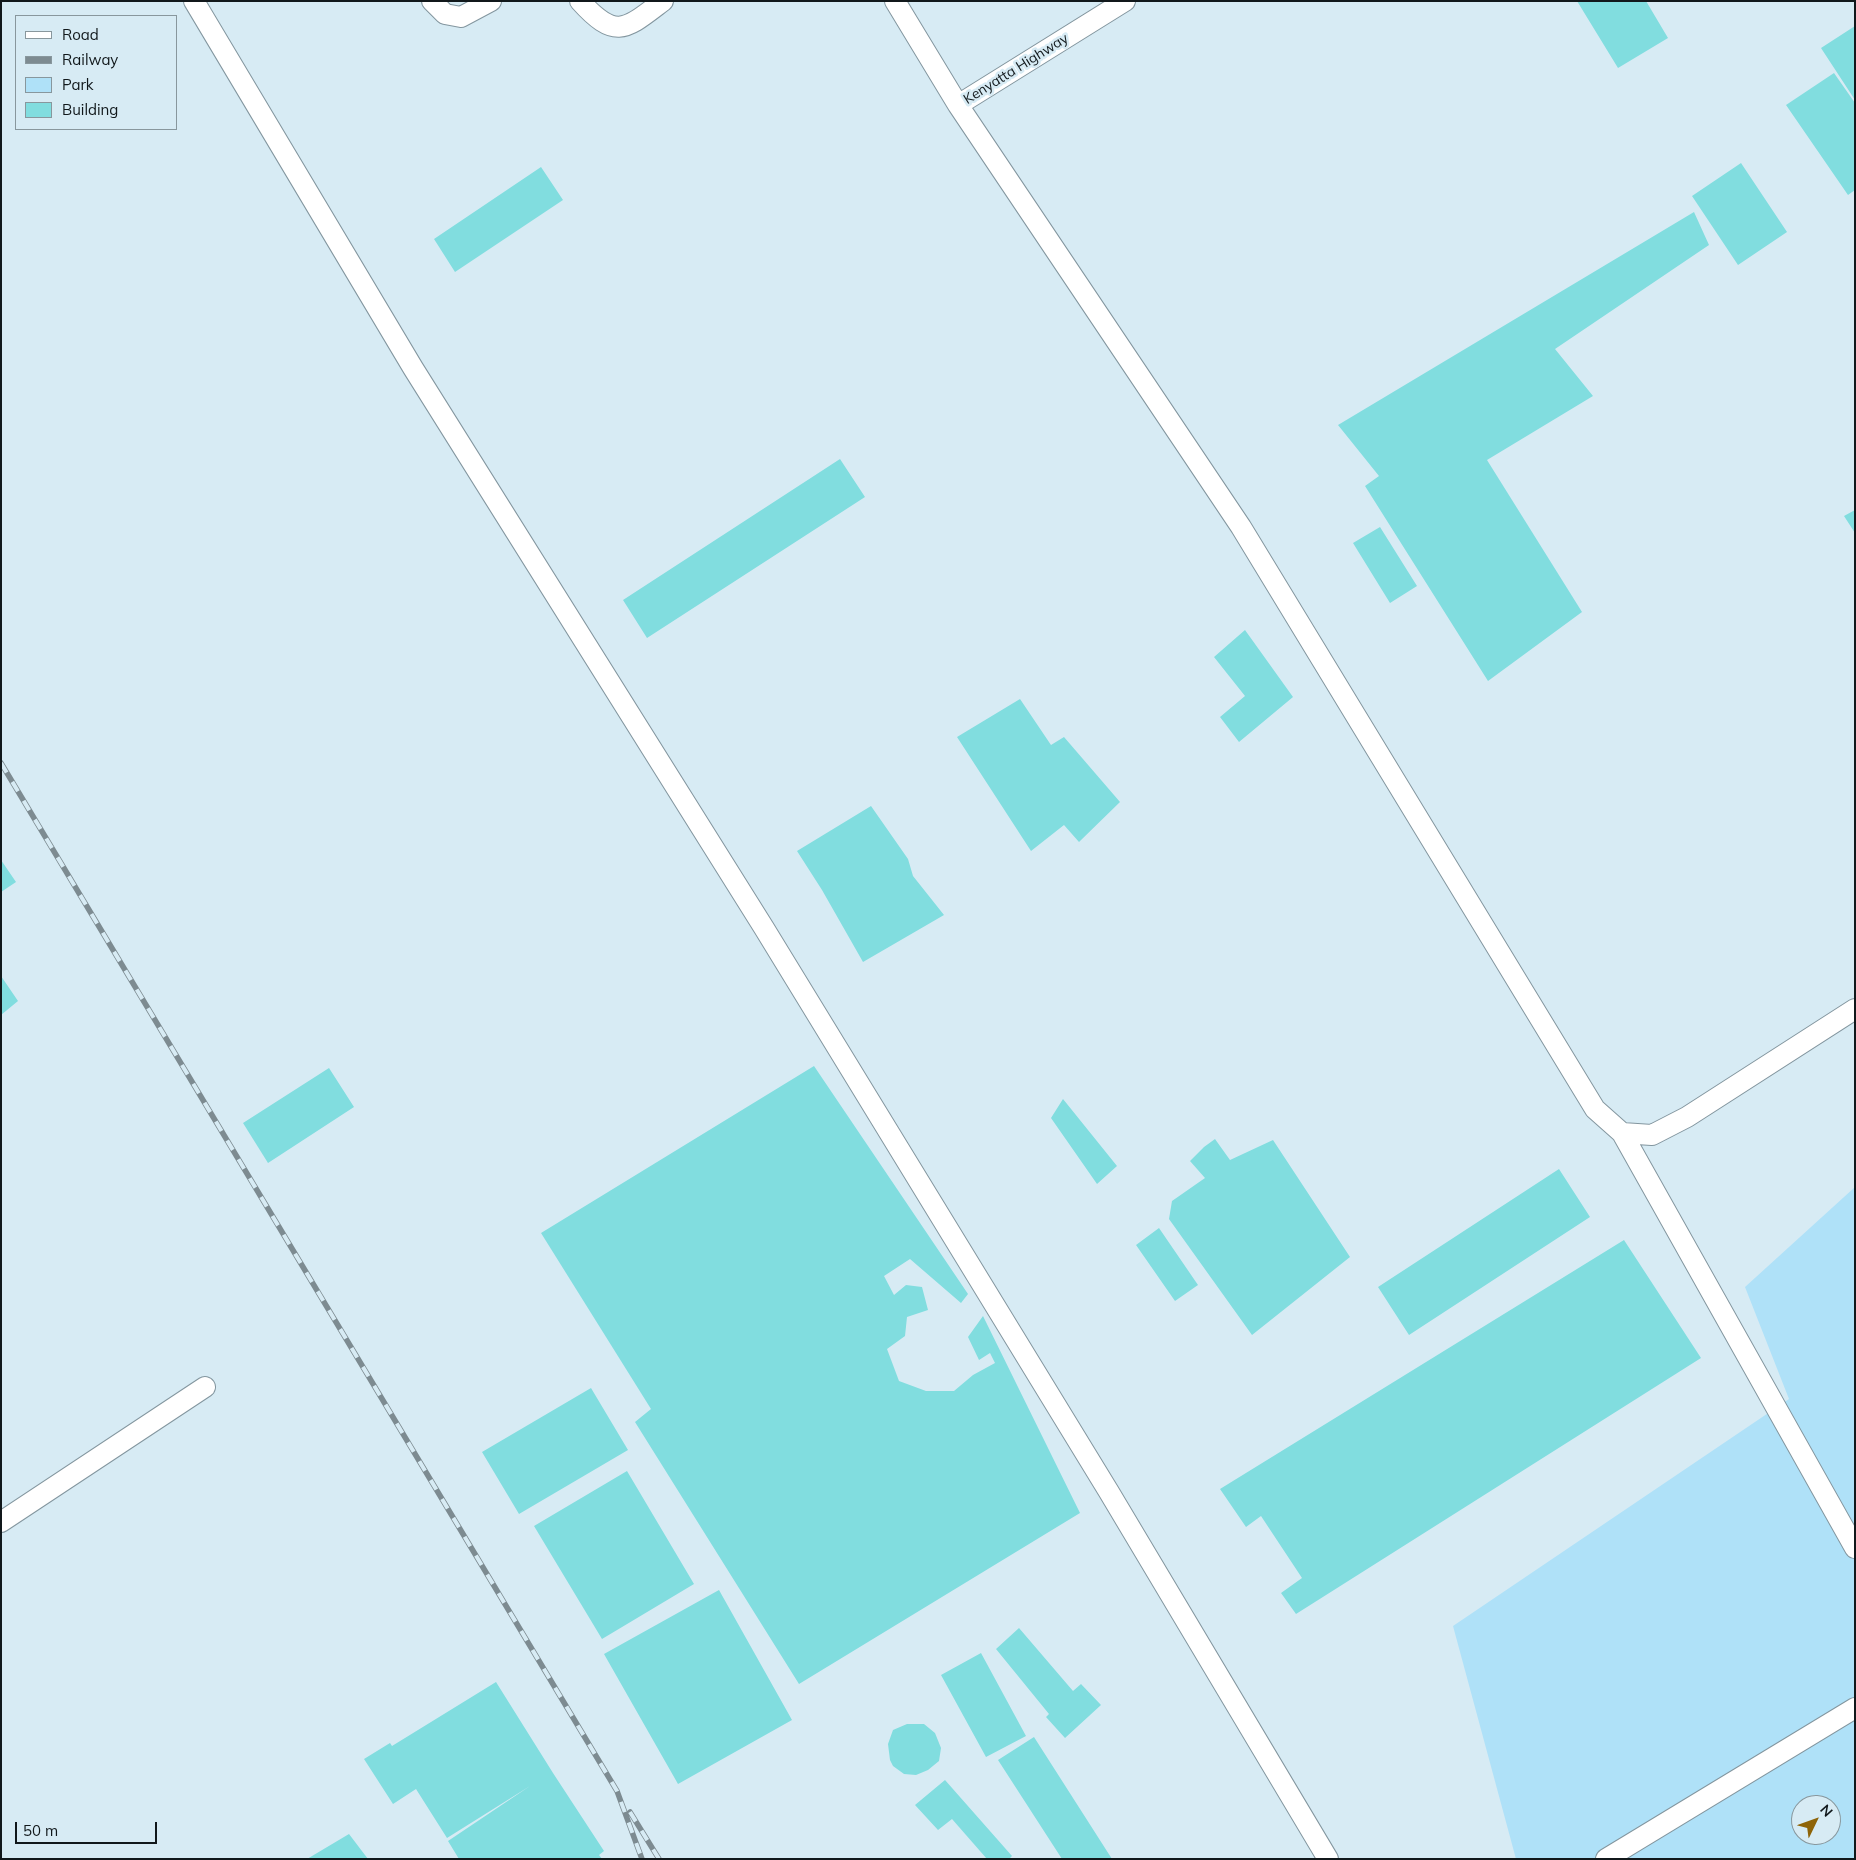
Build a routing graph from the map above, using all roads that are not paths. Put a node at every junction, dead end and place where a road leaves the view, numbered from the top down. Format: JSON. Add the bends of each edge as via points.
{"nodes":[{"id":1,"x":194,"y":1,"type":"edge"},
{"id":2,"x":432,"y":1,"type":"edge"},
{"id":3,"x":491,"y":1,"type":"edge"},
{"id":4,"x":580,"y":1,"type":"edge"},
{"id":5,"x":663,"y":1,"type":"edge"},
{"id":6,"x":895,"y":1,"type":"edge"},
{"id":7,"x":1125,"y":1,"type":"edge"},
{"id":8,"x":958,"y":105,"type":"junction"},
{"id":9,"x":1855,"y":1008,"type":"edge"},
{"id":10,"x":1622,"y":1133,"type":"junction"},
{"id":11,"x":205,"y":1387,"type":"dead end"},
{"id":12,"x":1,"y":1522,"type":"edge"},
{"id":13,"x":1855,"y":1548,"type":"edge"},
{"id":14,"x":1855,"y":1708,"type":"edge"},
{"id":15,"x":1328,"y":1859,"type":"edge"},
{"id":16,"x":1606,"y":1859,"type":"edge"}],
"edges":[{"from":1,"to":15,"type":"street","via":[[413,368],[770,936]]},
{"from":2,"to":3,"type":"street","via":[[445,14],[461,17]]},
{"from":4,"to":5,"type":"street","via":[[595,17],[612,27],[632,25]]},
{"from":6,"to":8,"type":"street","name":"Kenyatta Highway"},
{"from":7,"to":8,"type":"street","name":"Kenyatta Highway"},
{"from":8,"to":10,"type":"street","via":[[1241,527],[1595,1110]]},
{"from":9,"to":10,"type":"street","via":[[1687,1117],[1652,1135]]},
{"from":10,"to":13,"type":"street"},
{"from":11,"to":12,"type":"street"},
{"from":14,"to":16,"type":"street"}]}
